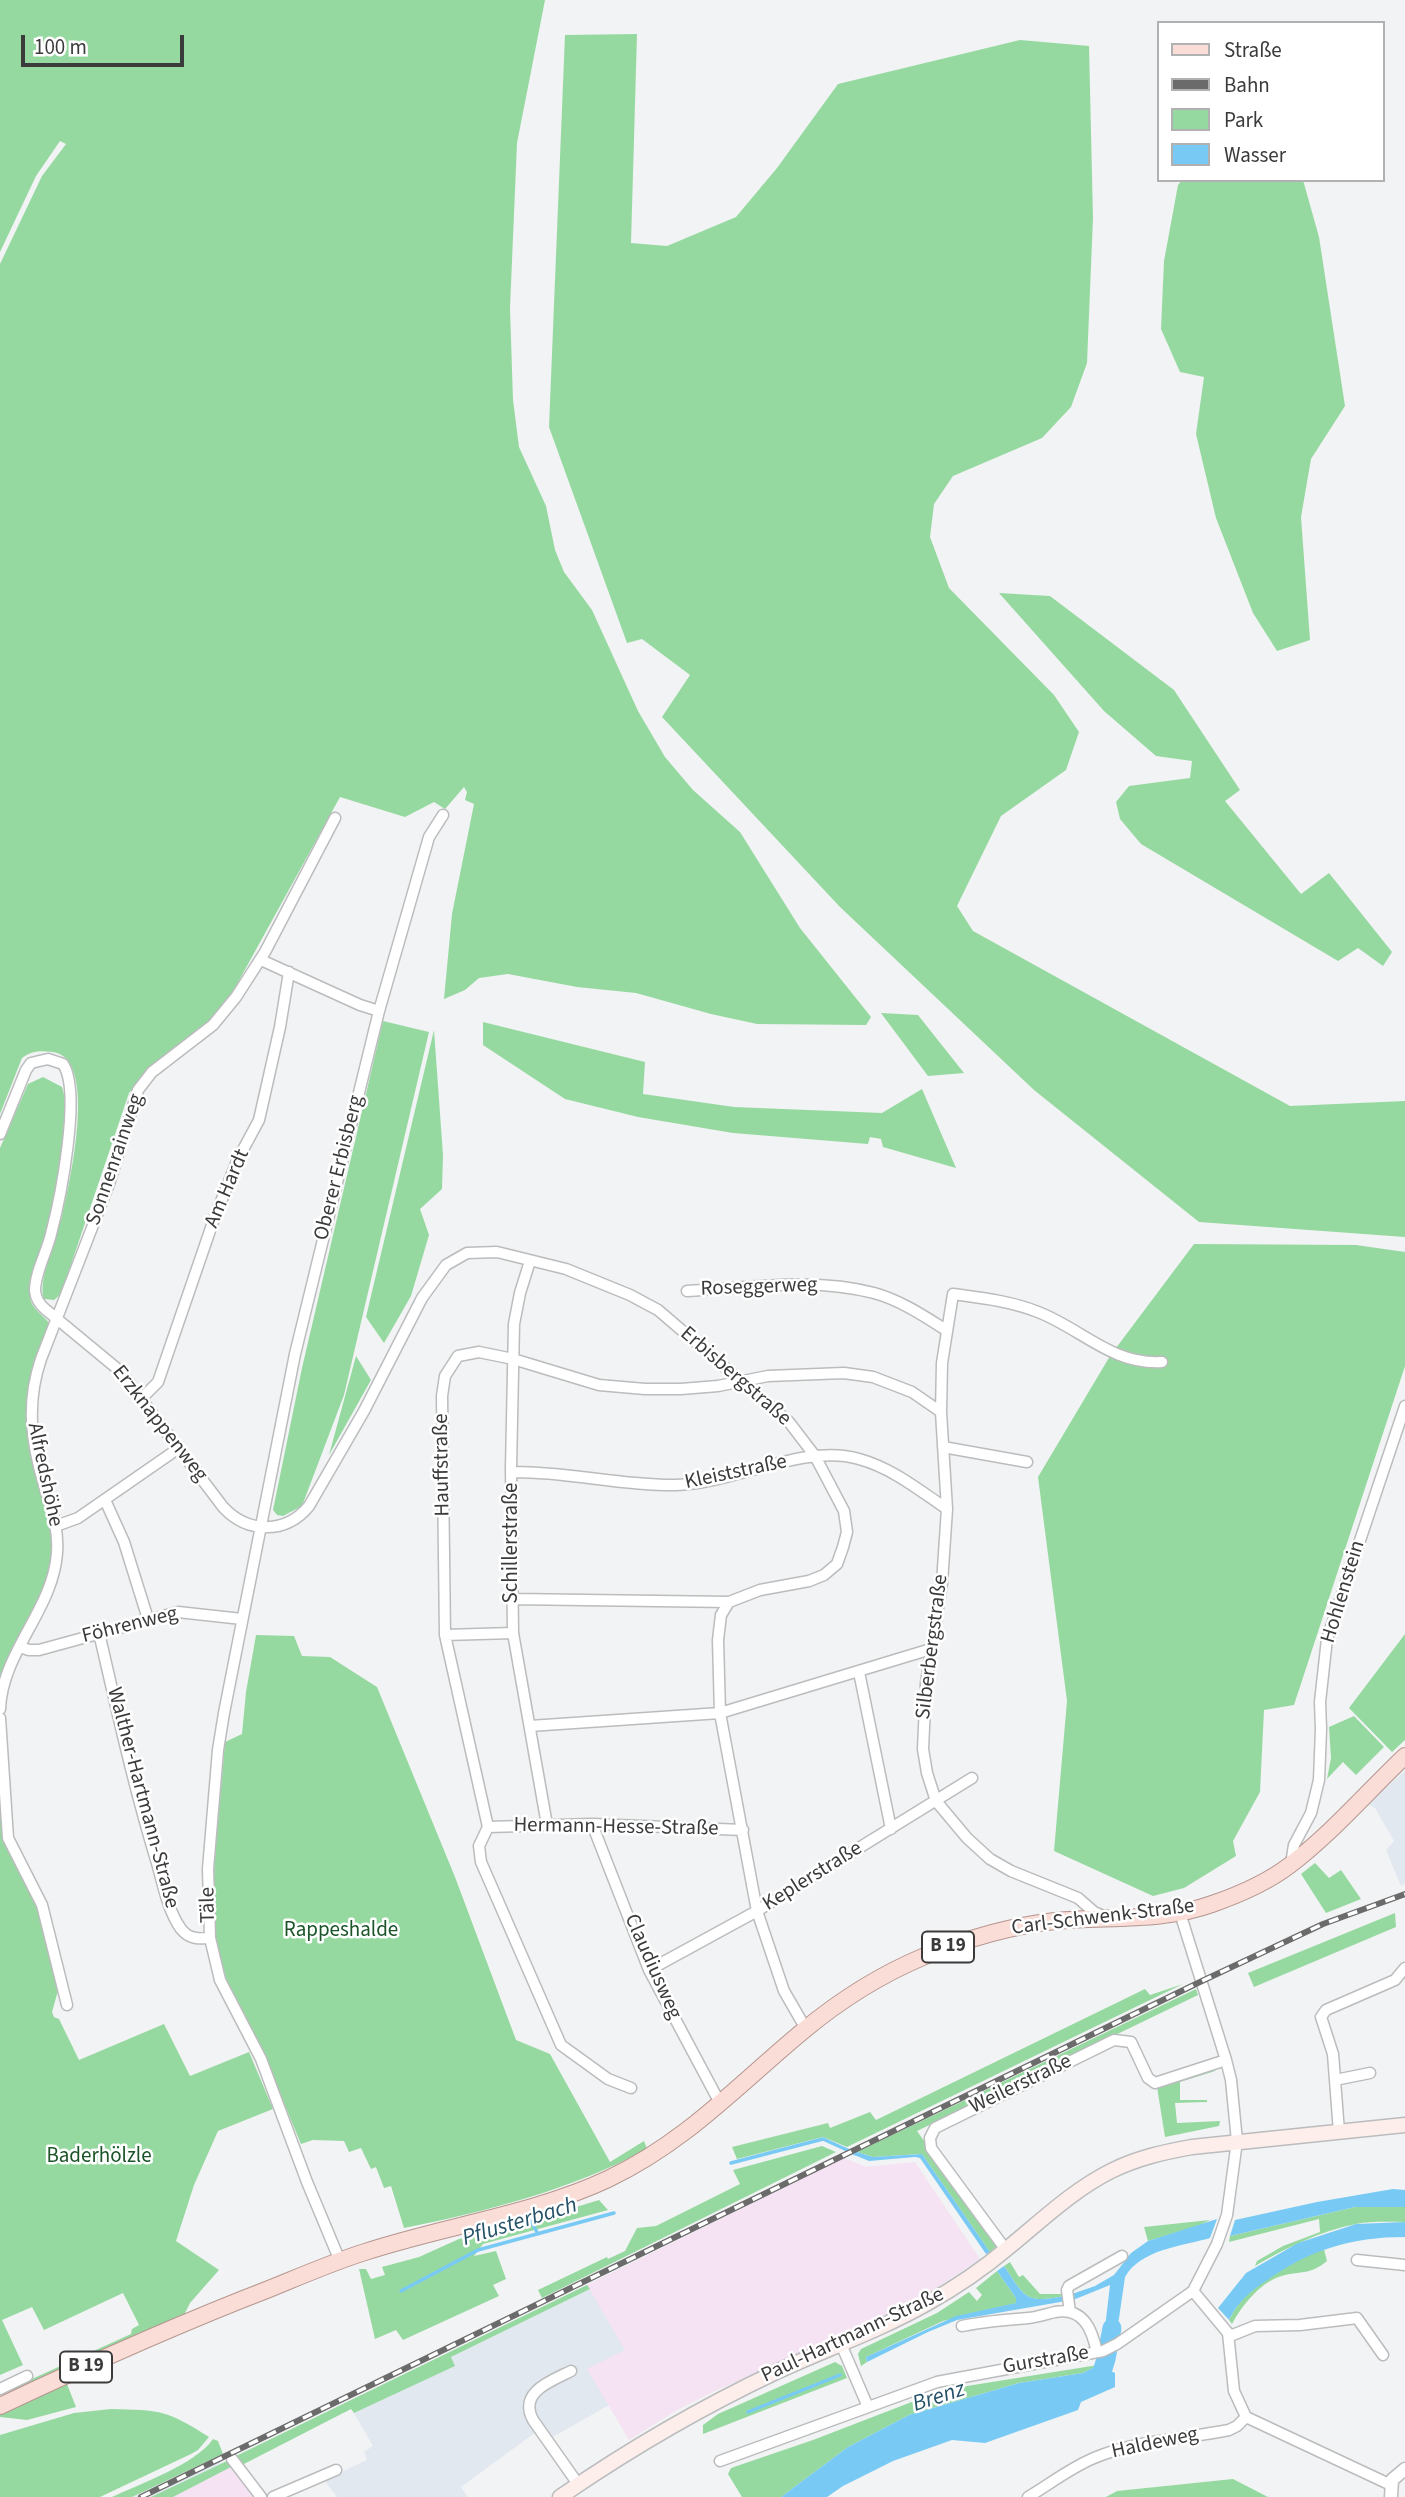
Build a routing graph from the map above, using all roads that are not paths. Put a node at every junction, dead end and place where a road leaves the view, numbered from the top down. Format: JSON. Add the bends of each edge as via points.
{"nodes":[{"id":1,"x":443,"y":815,"type":"dead end"},
{"id":2,"x":335,"y":818,"type":"dead end"},
{"id":3,"x":261,"y":960,"type":"junction"},
{"id":4,"x":289,"y":972,"type":"junction"},
{"id":5,"x":379,"y":1011,"type":"junction"},
{"id":6,"x":0,"y":1134,"type":"edge"},
{"id":7,"x":530,"y":1261,"type":"junction"},
{"id":8,"x":687,"y":1291,"type":"dead end"},
{"id":9,"x":58,"y":1319,"type":"junction"},
{"id":10,"x":946,"y":1331,"type":"junction"},
{"id":11,"x":513,"y":1359,"type":"junction"},
{"id":12,"x":1162,"y":1362,"type":"dead end"},
{"id":13,"x":741,"y":1380,"type":"junction"},
{"id":14,"x":142,"y":1398,"type":"junction"},
{"id":15,"x":1405,"y":1406,"type":"edge"},
{"id":16,"x":941,"y":1412,"type":"junction"},
{"id":17,"x":1401,"y":1431,"type":"edge"},
{"id":18,"x":943,"y":1447,"type":"junction"},
{"id":19,"x":179,"y":1448,"type":"junction"},
{"id":20,"x":815,"y":1456,"type":"junction"},
{"id":21,"x":1027,"y":1462,"type":"dead end"},
{"id":22,"x":512,"y":1472,"type":"junction"},
{"id":23,"x":105,"y":1500,"type":"junction"},
{"id":24,"x":947,"y":1509,"type":"junction"},
{"id":25,"x":56,"y":1526,"type":"junction"},
{"id":26,"x":261,"y":1527,"type":"junction"},
{"id":27,"x":512,"y":1599,"type":"junction"},
{"id":28,"x":729,"y":1602,"type":"junction"},
{"id":29,"x":148,"y":1619,"type":"junction"},
{"id":30,"x":242,"y":1619,"type":"junction"},
{"id":31,"x":99,"y":1633,"type":"junction"},
{"id":32,"x":513,"y":1633,"type":"junction"},
{"id":33,"x":445,"y":1634,"type":"junction"},
{"id":34,"x":20,"y":1647,"type":"junction"},
{"id":35,"x":931,"y":1650,"type":"junction"},
{"id":36,"x":859,"y":1672,"type":"junction"},
{"id":37,"x":0,"y":1709,"type":"edge"},
{"id":38,"x":720,"y":1713,"type":"junction"},
{"id":39,"x":0,"y":1718,"type":"edge"},
{"id":40,"x":530,"y":1726,"type":"junction"},
{"id":41,"x":1405,"y":1756,"type":"edge"},
{"id":42,"x":972,"y":1777,"type":"dead end"},
{"id":43,"x":936,"y":1801,"type":"junction"},
{"id":44,"x":592,"y":1824,"type":"junction"},
{"id":45,"x":548,"y":1825,"type":"junction"},
{"id":46,"x":488,"y":1827,"type":"junction"},
{"id":47,"x":891,"y":1829,"type":"junction"},
{"id":48,"x":743,"y":1830,"type":"junction"},
{"id":49,"x":1292,"y":1858,"type":"junction"},
{"id":50,"x":757,"y":1911,"type":"junction"},
{"id":51,"x":1180,"y":1913,"type":"junction"},
{"id":52,"x":1109,"y":1918,"type":"junction"},
{"id":53,"x":210,"y":1938,"type":"junction"},
{"id":54,"x":1405,"y":1968,"type":"edge"},
{"id":55,"x":649,"y":1970,"type":"junction"},
{"id":56,"x":67,"y":2005,"type":"dead end"},
{"id":57,"x":806,"y":2029,"type":"junction"},
{"id":58,"x":1226,"y":2060,"type":"junction"},
{"id":59,"x":1370,"y":2073,"type":"dead end"},
{"id":60,"x":1335,"y":2080,"type":"junction"},
{"id":61,"x":631,"y":2088,"type":"dead end"},
{"id":62,"x":721,"y":2105,"type":"junction"},
{"id":63,"x":1405,"y":2125,"type":"edge"},
{"id":64,"x":1339,"y":2132,"type":"junction"},
{"id":65,"x":1237,"y":2141,"type":"junction"},
{"id":66,"x":998,"y":2256,"type":"junction"},
{"id":67,"x":1122,"y":2256,"type":"dead end"},
{"id":68,"x":1357,"y":2260,"type":"dead end"},
{"id":69,"x":340,"y":2261,"type":"junction"},
{"id":70,"x":1405,"y":2265,"type":"edge"},
{"id":71,"x":1193,"y":2291,"type":"junction"},
{"id":72,"x":1069,"y":2303,"type":"junction"},
{"id":73,"x":962,"y":2326,"type":"dead end"},
{"id":74,"x":1228,"y":2333,"type":"junction"},
{"id":75,"x":841,"y":2344,"type":"junction"},
{"id":76,"x":1100,"y":2351,"type":"junction"},
{"id":77,"x":1384,"y":2355,"type":"dead end"},
{"id":78,"x":571,"y":2371,"type":"dead end"},
{"id":79,"x":27,"y":2376,"type":"dead end"},
{"id":80,"x":0,"y":2389,"type":"edge"},
{"id":81,"x":0,"y":2406,"type":"edge"},
{"id":82,"x":869,"y":2407,"type":"junction"},
{"id":83,"x":1246,"y":2417,"type":"junction"},
{"id":84,"x":232,"y":2459,"type":"dead end"},
{"id":85,"x":720,"y":2461,"type":"dead end"},
{"id":86,"x":1405,"y":2469,"type":"edge"},
{"id":87,"x":336,"y":2470,"type":"dead end"},
{"id":88,"x":578,"y":2484,"type":"junction"},
{"id":89,"x":1391,"y":2491,"type":"edge"},
{"id":90,"x":261,"y":2497,"type":"edge"},
{"id":91,"x":273,"y":2497,"type":"edge"},
{"id":92,"x":560,"y":2497,"type":"edge"},
{"id":93,"x":1028,"y":2497,"type":"edge"}],
"edges":[{"from":1,"to":5,"type":"street","name":"Oberer Erbisberg","via":[[429,837]]},
{"from":2,"to":3,"type":"street","name":"Sonnenrainweg"},
{"from":3,"to":4,"type":"street"},
{"from":3,"to":9,"type":"street","name":"Sonnenrainweg","via":[[221,1017],[152,1072],[138,1090],[109,1184]]},
{"from":4,"to":5,"type":"street"},
{"from":4,"to":14,"type":"street","name":"Am Hardt","via":[[259,1121],[214,1219],[158,1382]]},
{"from":5,"to":26,"type":"street","name":"Oberer Erbisberg","via":[[295,1354]]},
{"from":6,"to":9,"type":"street","name":"Erzknappenweg","via":[[31,1063],[48,1059],[63,1065],[70,1082],[65,1157],[54,1225],[35,1289],[41,1306]]},
{"from":7,"to":11,"type":"street","name":"Schillerstraße","via":[[514,1324]]},
{"from":7,"to":13,"type":"street","name":"Erbisbergstraße","via":[[615,1287],[658,1310]]},
{"from":7,"to":26,"type":"street","name":"Erbisbergstraße","via":[[497,1252],[467,1253],[446,1265],[422,1298],[309,1506],[282,1526]]},
{"from":8,"to":10,"type":"street","name":"Roseggerweg","via":[[823,1284],[876,1294],[912,1309]]},
{"from":9,"to":14,"type":"street","name":"Erzknappenweg","via":[[113,1363]]},
{"from":9,"to":25,"type":"street","name":"Alfredshöhe","via":[[36,1374],[31,1413],[35,1453]]},
{"from":10,"to":12,"type":"street","name":"Silberbergstraße","via":[[953,1294],[984,1298],[1039,1312],[1120,1356]]},
{"from":10,"to":16,"type":"street","name":"Silberbergstraße"},
{"from":11,"to":13,"type":"street","via":[[599,1385],[681,1389]]},
{"from":11,"to":22,"type":"street","name":"Schillerstraße"},
{"from":11,"to":33,"type":"street","name":"Hauffstraße","via":[[479,1352],[458,1356],[445,1376]]},
{"from":13,"to":16,"type":"street","via":[[844,1373],[873,1377],[912,1392]]},
{"from":13,"to":20,"type":"street","name":"Erbisbergstraße","via":[[789,1422]]},
{"from":14,"to":19,"type":"street","name":"Erzknappenweg"},
{"from":15,"to":17,"type":"street","name":"Hohlenstein"},
{"from":16,"to":18,"type":"street","name":"Silberbergstraße"},
{"from":17,"to":49,"type":"street","name":"Hohlenstein","via":[[1327,1639],[1319,1780]]},
{"from":18,"to":21,"type":"street"},
{"from":18,"to":24,"type":"street","name":"Silberbergstraße"},
{"from":19,"to":23,"type":"street"},
{"from":19,"to":26,"type":"street","name":"Erzknappenweg","via":[[229,1514]]},
{"from":20,"to":22,"type":"street","name":"Kleiststraße","via":[[679,1485]]},
{"from":20,"to":24,"type":"street","name":"Kleiststraße","via":[[860,1459],[895,1474]]},
{"from":20,"to":28,"type":"street","name":"Erbisbergstraße","via":[[844,1511],[847,1532],[836,1564],[809,1581],[760,1590]]},
{"from":22,"to":27,"type":"street","name":"Schillerstraße"},
{"from":23,"to":25,"type":"street"},
{"from":23,"to":29,"type":"street","via":[[124,1542]]},
{"from":24,"to":35,"type":"street","name":"Silberbergstraße"},
{"from":25,"to":34,"type":"street","name":"Alfredshöhe","via":[[52,1578]]},
{"from":26,"to":30,"type":"street","name":"Täle"},
{"from":27,"to":28,"type":"street"},
{"from":27,"to":32,"type":"street","name":"Schillerstraße"},
{"from":28,"to":38,"type":"street","via":[[721,1615],[718,1640]]},
{"from":29,"to":30,"type":"street","name":"Föhrenweg","via":[[178,1612]]},
{"from":29,"to":31,"type":"street","name":"Föhrenweg"},
{"from":30,"to":53,"type":"street","name":"Täle","via":[[218,1750],[208,1869]]},
{"from":31,"to":34,"type":"street","name":"Föhrenweg","via":[[39,1650]]},
{"from":31,"to":53,"type":"street","name":"Walther-Hartmann-Straße","via":[[139,1802],[171,1906],[187,1936]]},
{"from":32,"to":33,"type":"street"},
{"from":32,"to":40,"type":"street","name":"Schillerstraße"},
{"from":33,"to":46,"type":"street","name":"Hauffstraße"},
{"from":34,"to":37,"type":"street","name":"Alfredshöhe","via":[[7,1673]]},
{"from":35,"to":36,"type":"street"},
{"from":35,"to":43,"type":"street","name":"Silberbergstraße","via":[[923,1749]]},
{"from":36,"to":38,"type":"street"},
{"from":36,"to":47,"type":"street"},
{"from":38,"to":40,"type":"street"},
{"from":38,"to":48,"type":"street"},
{"from":39,"to":56,"type":"street","via":[[8,1838],[42,1905]]},
{"from":40,"to":45,"type":"street","name":"Schillerstraße"},
{"from":41,"to":49,"type":"main road","name":"Carl-Schwenk-Straße","number":"B 19"},
{"from":42,"to":43,"type":"street","name":"Keplerstraße"},
{"from":43,"to":47,"type":"street","name":"Keplerstraße"},
{"from":43,"to":52,"type":"street","name":"Silberbergstraße","via":[[990,1860],[1078,1898]]},
{"from":44,"to":45,"type":"street","name":"Hermann-Hesse-Straße"},
{"from":44,"to":48,"type":"street","name":"Hermann-Hesse-Straße"},
{"from":44,"to":55,"type":"street","name":"Claudiusweg"},
{"from":45,"to":46,"type":"street","name":"Hermann-Hesse-Straße"},
{"from":46,"to":61,"type":"street","via":[[479,1846],[481,1862],[561,2045],[608,2079]]},
{"from":47,"to":50,"type":"street","name":"Keplerstraße"},
{"from":48,"to":50,"type":"street"},
{"from":49,"to":51,"type":"main road","name":"Carl-Schwenk-Straße","number":"B 19","via":[[1241,1892]]},
{"from":50,"to":55,"type":"street","name":"Keplerstraße"},
{"from":50,"to":57,"type":"street","via":[[784,1991]]},
{"from":51,"to":52,"type":"main road","name":"Carl-Schwenk-Straße","number":"B 19"},
{"from":51,"to":58,"type":"street"},
{"from":52,"to":57,"type":"main road","name":"Carl-Schwenk-Straße","number":"B 19","via":[[1002,1930],[966,1941],[884,1977]]},
{"from":53,"to":69,"type":"street","name":"Täle","via":[[220,1980],[261,2059]]},
{"from":54,"to":60,"type":"street","via":[[1395,1980],[1326,2010],[1321,2017],[1333,2054]]},
{"from":55,"to":62,"type":"street","name":"Claudiusweg"},
{"from":57,"to":62,"type":"main road","name":"Carl-Schwenk-Straße","number":"B 19"},
{"from":58,"to":65,"type":"street"},
{"from":58,"to":66,"type":"street","name":"Weilerstraße","via":[[1155,2083],[1148,2078],[1131,2042],[1114,2040],[936,2128],[930,2137],[931,2148]]},
{"from":59,"to":60,"type":"street"},
{"from":60,"to":64,"type":"street"},
{"from":62,"to":69,"type":"main road","name":"Carl-Schwenk-Straße","number":"B 19","via":[[615,2176],[556,2199]]},
{"from":63,"to":64,"type":"main road","name":"Paul-Hartmann-Straße"},
{"from":64,"to":65,"type":"main road","name":"Paul-Hartmann-Straße"},
{"from":65,"to":66,"type":"main road","name":"Paul-Hartmann-Straße","via":[[1159,2153],[1111,2171],[1081,2189]]},
{"from":65,"to":71,"type":"street","via":[[1227,2215]]},
{"from":66,"to":75,"type":"main road","name":"Paul-Hartmann-Straße","via":[[924,2305]]},
{"from":67,"to":72,"type":"street","via":[[1071,2284]]},
{"from":68,"to":70,"type":"street"},
{"from":69,"to":81,"type":"main road","number":"B 19","via":[[172,2327]]},
{"from":71,"to":74,"type":"street"},
{"from":71,"to":76,"type":"street","name":"Gurstraße"},
{"from":72,"to":73,"type":"street","via":[[1059,2312]]},
{"from":72,"to":76,"type":"street","via":[[1091,2328]]},
{"from":74,"to":77,"type":"street","via":[[1255,2326],[1357,2318]]},
{"from":74,"to":83,"type":"street","via":[[1234,2391]]},
{"from":75,"to":82,"type":"street"},
{"from":75,"to":88,"type":"main road","name":"Paul-Hartmann-Straße","via":[[674,2424]]},
{"from":76,"to":82,"type":"street","name":"Gurstraße","via":[[955,2378]]},
{"from":78,"to":88,"type":"street","via":[[537,2389],[529,2408]]},
{"from":79,"to":80,"type":"street"},
{"from":82,"to":85,"type":"street","name":"Gurstraße"},
{"from":83,"to":89,"type":"street"},
{"from":83,"to":93,"type":"street","name":"Haldeweg","via":[[1228,2430],[1156,2440],[1105,2454]]},
{"from":84,"to":90,"type":"street"},
{"from":86,"to":89,"type":"street","via":[[1394,2476]]},
{"from":87,"to":91,"type":"street"},
{"from":88,"to":92,"type":"main road","name":"Paul-Hartmann-Straße"}]}
